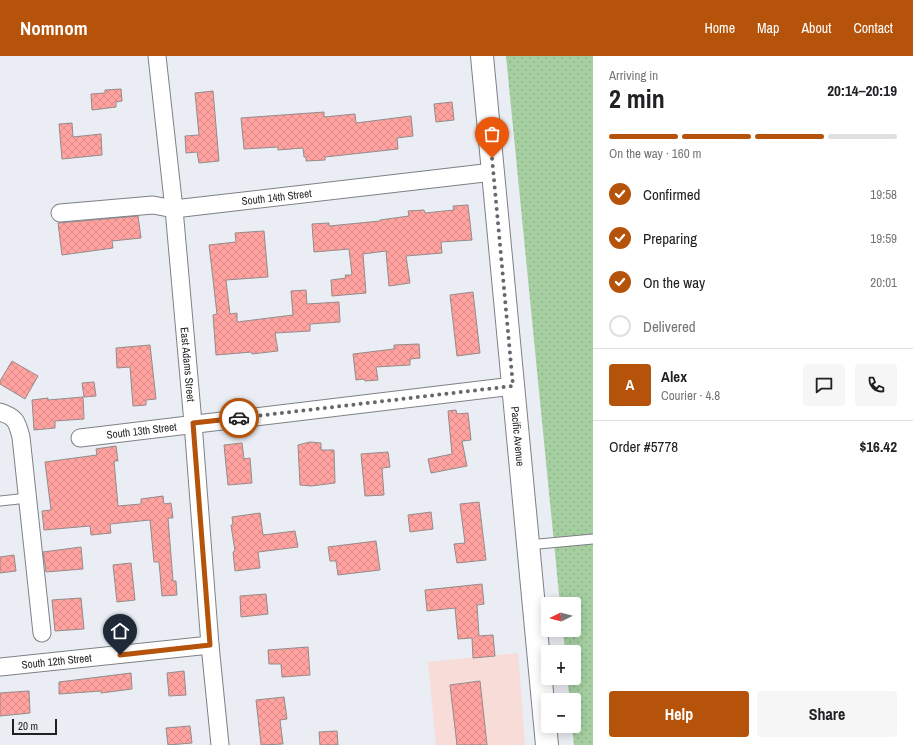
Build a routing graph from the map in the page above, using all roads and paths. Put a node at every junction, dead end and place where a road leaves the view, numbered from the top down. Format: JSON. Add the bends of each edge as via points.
{"nodes":[{"id":1,"x":157,"y":56,"type":"edge"},
{"id":2,"x":482,"y":56,"type":"edge"},
{"id":3,"x":494,"y":172,"type":"junction"},
{"id":4,"x":174,"y":209,"type":"junction"},
{"id":5,"x":60,"y":213,"type":"dead end"},
{"id":6,"x":513,"y":386,"type":"junction"},
{"id":7,"x":0,"y":412,"type":"edge"},
{"id":8,"x":193,"y":423,"type":"junction"},
{"id":9,"x":80,"y":438,"type":"dead end"},
{"id":10,"x":28,"y":498,"type":"junction"},
{"id":11,"x":0,"y":502,"type":"edge"},
{"id":12,"x":593,"y":539,"type":"edge"},
{"id":13,"x":528,"y":545,"type":"junction"},
{"id":14,"x":42,"y":633,"type":"dead end"},
{"id":15,"x":210,"y":645,"type":"junction"},
{"id":16,"x":0,"y":667,"type":"edge"},
{"id":17,"x":220,"y":745,"type":"edge"},
{"id":18,"x":547,"y":745,"type":"edge"}],
"edges":[{"from":1,"to":4,"type":"street","name":"East Adams Street"},
{"from":2,"to":3,"type":"street","name":"Pacific Avenue"},
{"from":3,"to":4,"type":"street","name":"South 14th Street"},
{"from":3,"to":6,"type":"street","name":"Pacific Avenue"},
{"from":4,"to":5,"type":"street","name":"South 14th Street","via":[[153,205]]},
{"from":4,"to":8,"type":"street","name":"East Adams Street"},
{"from":6,"to":8,"type":"street","name":"South 13th Street"},
{"from":6,"to":13,"type":"street","name":"Pacific Avenue"},
{"from":7,"to":10,"type":"street","via":[[18,422]]},
{"from":8,"to":9,"type":"street","name":"South 13th Street"},
{"from":8,"to":15,"type":"street","name":"East Adams Street"},
{"from":10,"to":11,"type":"lane"},
{"from":10,"to":14,"type":"street"},
{"from":12,"to":13,"type":"lane"},
{"from":13,"to":18,"type":"street","name":"Pacific Avenue"},
{"from":15,"to":16,"type":"street","name":"South 12th Street"},
{"from":15,"to":17,"type":"street","name":"East Adams Street"}]}
